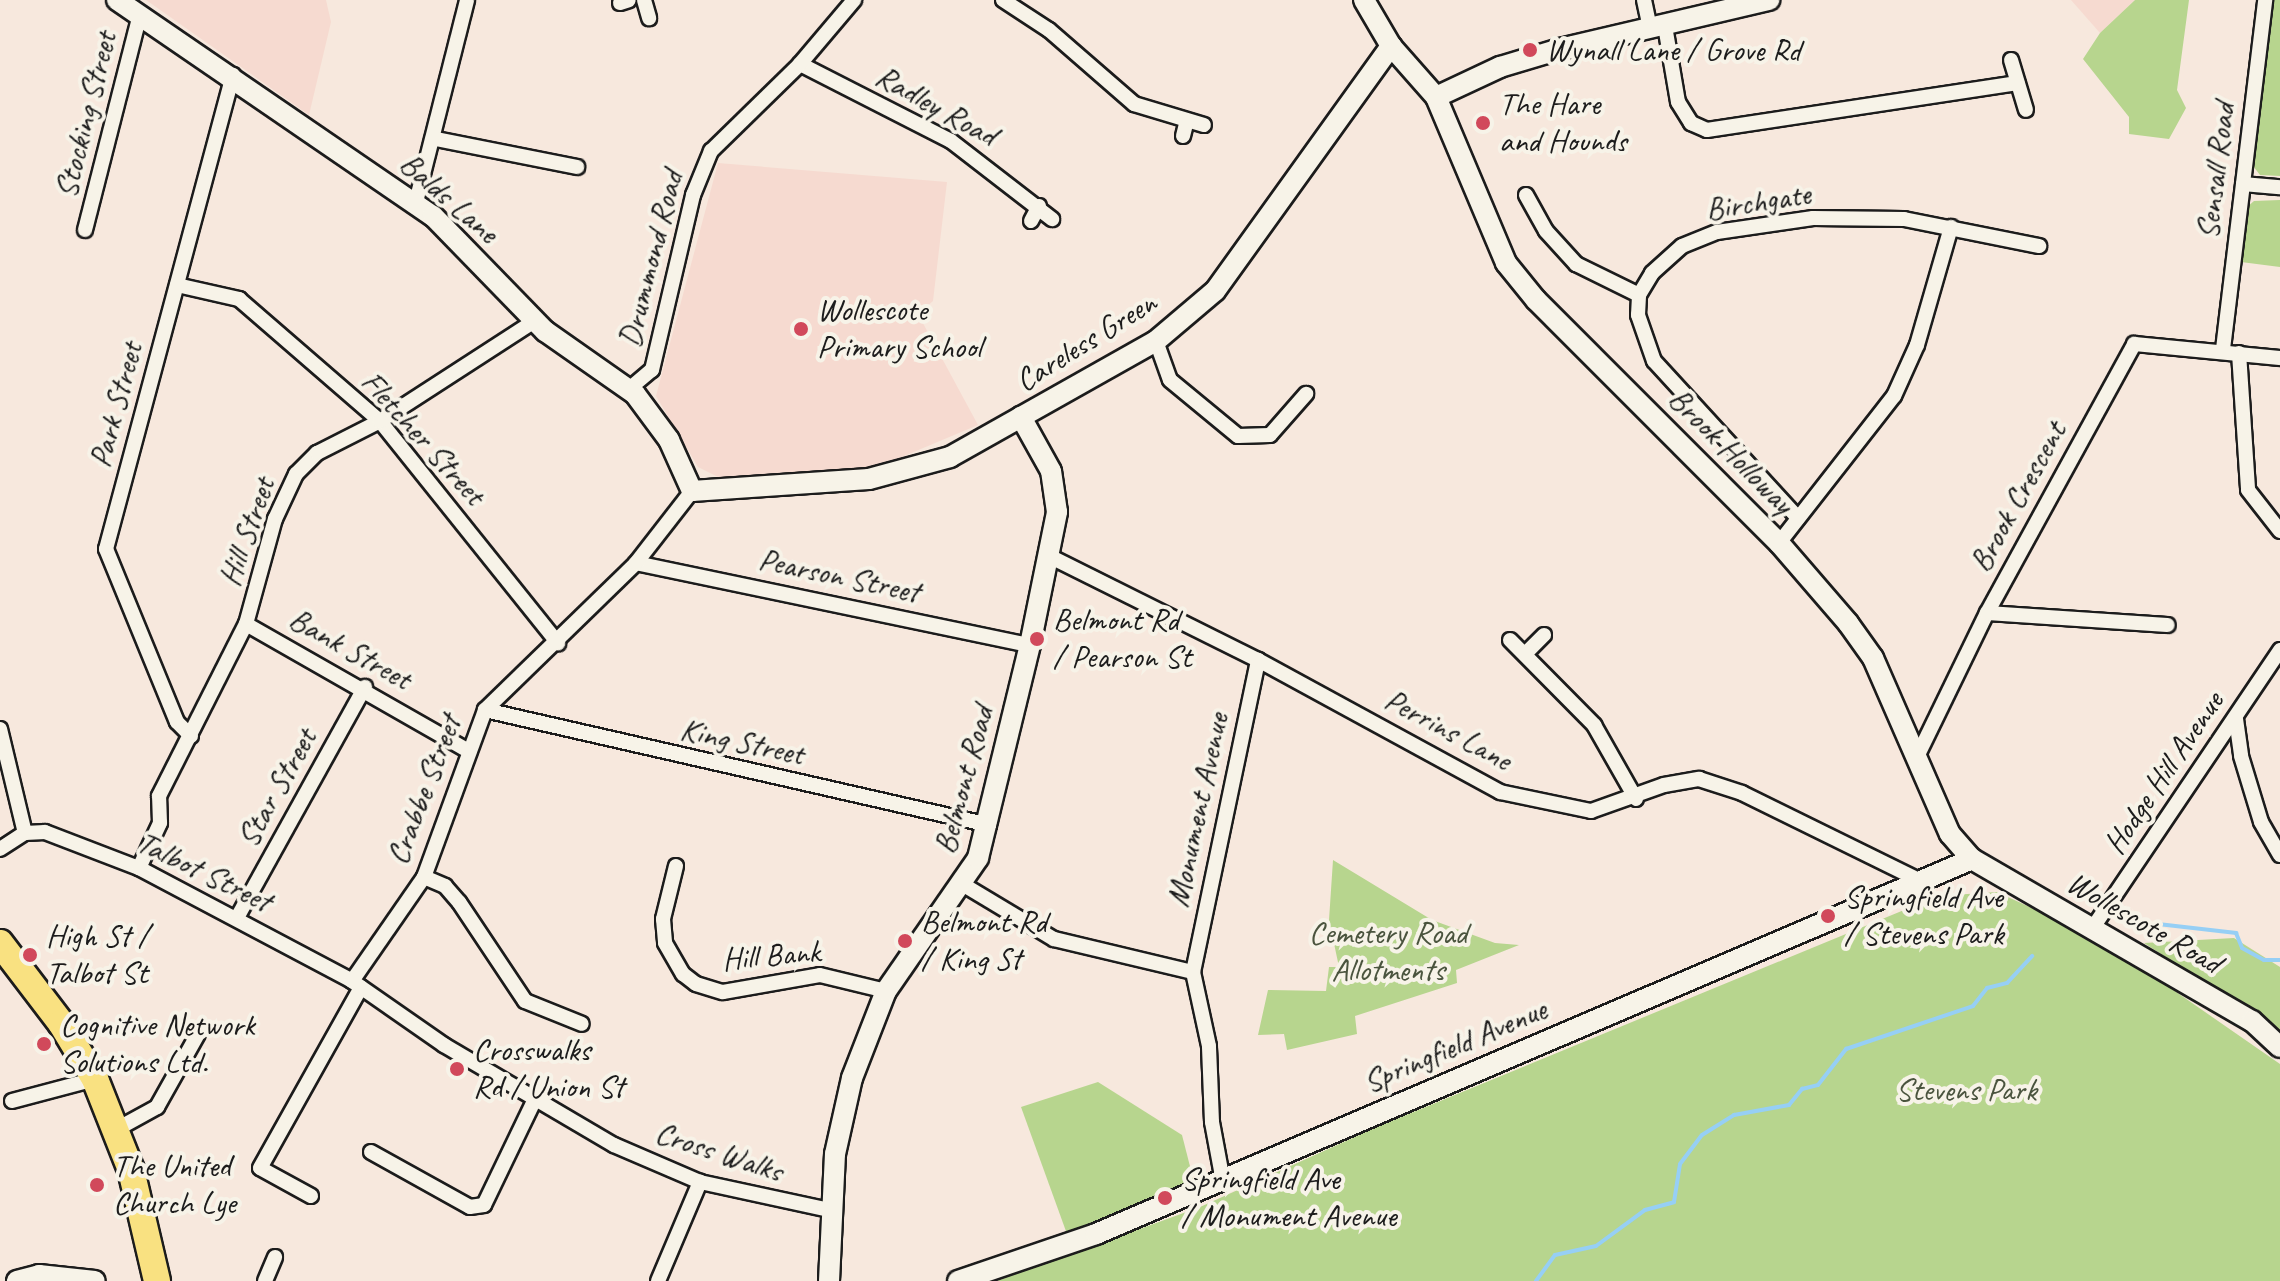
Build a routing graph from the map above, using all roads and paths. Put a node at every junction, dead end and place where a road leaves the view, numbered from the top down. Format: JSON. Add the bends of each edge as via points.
{"nodes":[{"id":1,"x":117,"y":0,"type":"edge"},
{"id":2,"x":467,"y":0,"type":"edge"},
{"id":3,"x":644,"y":0,"type":"edge"},
{"id":4,"x":854,"y":0,"type":"edge"},
{"id":5,"x":1003,"y":0,"type":"edge"},
{"id":6,"x":1364,"y":0,"type":"edge"},
{"id":7,"x":1644,"y":0,"type":"edge"},
{"id":8,"x":1769,"y":0,"type":"edge"},
{"id":9,"x":2265,"y":0,"type":"edge"},
{"id":10,"x":140,"y":14,"type":"junction"},
{"id":11,"x":649,"y":18,"type":"dead end"},
{"id":12,"x":1657,"y":27,"type":"junction"},
{"id":13,"x":1391,"y":46,"type":"junction"},
{"id":14,"x":2011,"y":60,"type":"dead end"},
{"id":15,"x":800,"y":64,"type":"junction"},
{"id":16,"x":233,"y":75,"type":"junction"},
{"id":17,"x":2017,"y":83,"type":"junction"},
{"id":18,"x":1436,"y":97,"type":"junction"},
{"id":19,"x":2026,"y":110,"type":"dead end"},
{"id":20,"x":1187,"y":120,"type":"junction"},
{"id":21,"x":1204,"y":125,"type":"dead end"},
{"id":22,"x":1183,"y":136,"type":"dead end"},
{"id":23,"x":436,"y":139,"type":"junction"},
{"id":24,"x":577,"y":167,"type":"dead end"},
{"id":25,"x":2243,"y":184,"type":"junction"},
{"id":26,"x":2280,"y":187,"type":"edge"},
{"id":27,"x":1526,"y":195,"type":"dead end"},
{"id":28,"x":416,"y":202,"type":"junction"},
{"id":29,"x":1039,"y":206,"type":"junction"},
{"id":30,"x":1052,"y":219,"type":"dead end"},
{"id":31,"x":1031,"y":221,"type":"dead end"},
{"id":32,"x":1951,"y":227,"type":"junction"},
{"id":33,"x":85,"y":230,"type":"dead end"},
{"id":34,"x":2039,"y":246,"type":"dead end"},
{"id":35,"x":177,"y":285,"type":"junction"},
{"id":36,"x":1639,"y":295,"type":"junction"},
{"id":37,"x":536,"y":320,"type":"junction"},
{"id":38,"x":1156,"y":341,"type":"junction"},
{"id":39,"x":2223,"y":349,"type":"junction"},
{"id":40,"x":2239,"y":353,"type":"junction"},
{"id":41,"x":2280,"y":358,"type":"edge"},
{"id":42,"x":629,"y":389,"type":"junction"},
{"id":43,"x":1306,"y":394,"type":"dead end"},
{"id":44,"x":1021,"y":417,"type":"junction"},
{"id":45,"x":380,"y":421,"type":"junction"},
{"id":46,"x":692,"y":491,"type":"junction"},
{"id":47,"x":1798,"y":518,"type":"junction"},
{"id":48,"x":2280,"y":531,"type":"edge"},
{"id":49,"x":1779,"y":543,"type":"junction"},
{"id":50,"x":1049,"y":556,"type":"junction"},
{"id":51,"x":636,"y":563,"type":"junction"},
{"id":52,"x":1987,"y":613,"type":"junction"},
{"id":53,"x":246,"y":624,"type":"junction"},
{"id":54,"x":2168,"y":625,"type":"dead end"},
{"id":55,"x":1544,"y":635,"type":"dead end"},
{"id":56,"x":1510,"y":640,"type":"dead end"},
{"id":57,"x":558,"y":643,"type":"junction"},
{"id":58,"x":1030,"y":645,"type":"junction"},
{"id":59,"x":2280,"y":650,"type":"edge"},
{"id":60,"x":1525,"y":654,"type":"junction"},
{"id":61,"x":1258,"y":660,"type":"junction"},
{"id":62,"x":365,"y":687,"type":"junction"},
{"id":63,"x":485,"y":710,"type":"junction"},
{"id":64,"x":2236,"y":719,"type":"junction"},
{"id":65,"x":0,"y":729,"type":"edge"},
{"id":66,"x":191,"y":736,"type":"junction"},
{"id":67,"x":467,"y":750,"type":"junction"},
{"id":68,"x":1916,"y":759,"type":"junction"},
{"id":69,"x":1636,"y":799,"type":"junction"},
{"id":70,"x":8,"y":806,"type":"edge"},
{"id":71,"x":989,"y":825,"type":"junction"},
{"id":72,"x":25,"y":833,"type":"junction"},
{"id":73,"x":0,"y":849,"type":"edge"},
{"id":74,"x":2280,"y":855,"type":"edge"},
{"id":75,"x":1972,"y":859,"type":"junction"},
{"id":76,"x":676,"y":866,"type":"dead end"},
{"id":77,"x":139,"y":868,"type":"junction"},
{"id":78,"x":424,"y":877,"type":"junction"},
{"id":79,"x":1923,"y":882,"type":"junction"},
{"id":80,"x":964,"y":885,"type":"junction"},
{"id":81,"x":238,"y":916,"type":"junction"},
{"id":82,"x":2094,"y":926,"type":"junction"},
{"id":83,"x":0,"y":943,"type":"edge"},
{"id":84,"x":1193,"y":972,"type":"junction"},
{"id":85,"x":357,"y":984,"type":"junction"},
{"id":86,"x":886,"y":991,"type":"junction"},
{"id":87,"x":582,"y":1024,"type":"dead end"},
{"id":88,"x":198,"y":1034,"type":"dead end"},
{"id":89,"x":2280,"y":1047,"type":"edge"},
{"id":90,"x":95,"y":1079,"type":"junction"},
{"id":91,"x":12,"y":1101,"type":"dead end"},
{"id":92,"x":534,"y":1101,"type":"junction"},
{"id":93,"x":117,"y":1129,"type":"junction"},
{"id":94,"x":371,"y":1152,"type":"dead end"},
{"id":95,"x":1222,"y":1176,"type":"junction"},
{"id":96,"x":700,"y":1182,"type":"junction"},
{"id":97,"x":311,"y":1196,"type":"dead end"},
{"id":98,"x":830,"y":1210,"type":"junction"},
{"id":99,"x":275,"y":1257,"type":"dead end"},
{"id":100,"x":17,"y":1281,"type":"edge"},
{"id":101,"x":95,"y":1281,"type":"edge"},
{"id":102,"x":157,"y":1281,"type":"edge"},
{"id":103,"x":265,"y":1281,"type":"edge"},
{"id":104,"x":658,"y":1281,"type":"edge"},
{"id":105,"x":829,"y":1281,"type":"edge"},
{"id":106,"x":958,"y":1281,"type":"edge"}],
"edges":[{"from":1,"to":10,"type":"street","name":"Balds Lane"},
{"from":2,"to":23,"type":"street"},
{"from":3,"to":11,"type":"street"},
{"from":4,"to":15,"type":"street","name":"Drummond Road"},
{"from":5,"to":20,"type":"street","via":[[1049,30],[1134,104]]},
{"from":6,"to":13,"type":"street","name":"Brook Holloway"},
{"from":7,"to":12,"type":"street"},
{"from":8,"to":12,"type":"street"},
{"from":9,"to":25,"type":"street","name":"Sensall Road"},
{"from":10,"to":16,"type":"street","name":"Balds Lane"},
{"from":10,"to":33,"type":"street","name":"Stocking Street"},
{"from":12,"to":17,"type":"street","via":[[1678,102],[1691,123],[1707,130]]},
{"from":12,"to":18,"type":"street","via":[[1500,67]]},
{"from":13,"to":18,"type":"street","name":"Brook Holloway"},
{"from":13,"to":38,"type":"street","name":"Careless Green","via":[[1215,291]]},
{"from":14,"to":17,"type":"street"},
{"from":15,"to":29,"type":"street","name":"Radley Road","via":[[951,141]]},
{"from":15,"to":42,"type":"street","name":"Drummond Road","via":[[711,151],[693,195],[652,370]]},
{"from":16,"to":28,"type":"street","name":"Balds Lane"},
{"from":16,"to":35,"type":"street","name":"Park Street"},
{"from":17,"to":19,"type":"street"},
{"from":18,"to":49,"type":"street","name":"Brook Holloway","via":[[1506,263],[1536,300]]},
{"from":20,"to":21,"type":"street"},
{"from":20,"to":22,"type":"street"},
{"from":23,"to":24,"type":"street"},
{"from":23,"to":28,"type":"street"},
{"from":25,"to":26,"type":"street"},
{"from":25,"to":39,"type":"street","name":"Sensall Road"},
{"from":27,"to":36,"type":"street","via":[[1546,231],[1576,264]]},
{"from":28,"to":37,"type":"street","name":"Balds Lane"},
{"from":29,"to":30,"type":"street","name":"Radley Road"},
{"from":29,"to":31,"type":"street"},
{"from":32,"to":34,"type":"street","name":"Birchgate"},
{"from":32,"to":36,"type":"street","name":"Birchgate","via":[[1904,219],[1813,218],[1740,226],[1682,246],[1652,273]]},
{"from":32,"to":47,"type":"street","via":[[1917,345],[1894,396]]},
{"from":35,"to":45,"type":"street","name":"Fletcher Street","via":[[239,299]]},
{"from":35,"to":66,"type":"street","name":"Park Street","via":[[106,549],[177,722]]},
{"from":36,"to":47,"type":"street","via":[[1643,340],[1654,361]]},
{"from":37,"to":42,"type":"street","name":"Balds Lane"},
{"from":37,"to":45,"type":"street","name":"Hill Street"},
{"from":38,"to":43,"type":"street","via":[[1170,380],[1238,436],[1270,435]]},
{"from":38,"to":44,"type":"street","name":"Careless Green"},
{"from":39,"to":40,"type":"street"},
{"from":39,"to":52,"type":"street","name":"Brook Crescent","via":[[2134,344]]},
{"from":40,"to":41,"type":"street"},
{"from":40,"to":48,"type":"street","via":[[2248,490]]},
{"from":42,"to":46,"type":"street","name":"Balds Lane","via":[[669,440]]},
{"from":44,"to":46,"type":"street","name":"Careless Green","via":[[950,457],[869,479]]},
{"from":44,"to":50,"type":"street","name":"Belmont Road","via":[[1054,482],[1057,512]]},
{"from":45,"to":53,"type":"street","name":"Hill Street","via":[[317,453],[296,474],[275,519]]},
{"from":45,"to":57,"type":"street","name":"Fletcher Street"},
{"from":46,"to":51,"type":"street","name":"Crabbe Street"},
{"from":47,"to":49,"type":"street"},
{"from":49,"to":68,"type":"street","name":"Brook Holloway","via":[[1873,658]]},
{"from":50,"to":58,"type":"street","name":"Belmont Road"},
{"from":50,"to":61,"type":"street","name":"Perrins Lane"},
{"from":51,"to":57,"type":"street","name":"Crabbe Street"},
{"from":51,"to":58,"type":"street","name":"Pearson Street"},
{"from":52,"to":54,"type":"street","via":[[2148,632]]},
{"from":52,"to":68,"type":"street","name":"Brook Crescent"},
{"from":53,"to":62,"type":"street","name":"Bank Street"},
{"from":53,"to":66,"type":"street","name":"Hill Street"},
{"from":55,"to":60,"type":"street"},
{"from":56,"to":60,"type":"street"},
{"from":57,"to":63,"type":"street","name":"Crabbe Street"},
{"from":58,"to":71,"type":"street","name":"Belmont Road"},
{"from":59,"to":64,"type":"street","name":"Hodge Hill Avenue"},
{"from":60,"to":69,"type":"street","via":[[1594,725]]},
{"from":61,"to":69,"type":"street","name":"Perrins Lane","via":[[1500,792],[1591,811]]},
{"from":61,"to":84,"type":"street","name":"Monument Avenue"},
{"from":62,"to":67,"type":"street","name":"Bank Street"},
{"from":62,"to":81,"type":"street","name":"Star Street"},
{"from":63,"to":67,"type":"street","name":"Crabbe Street"},
{"from":63,"to":71,"type":"street","name":"King Street"},
{"from":64,"to":74,"type":"street","via":[[2261,822]]},
{"from":64,"to":82,"type":"street","name":"Hodge Hill Avenue"},
{"from":65,"to":70,"type":"street"},
{"from":66,"to":77,"type":"street","name":"Hill Street","via":[[159,796],[160,823]]},
{"from":67,"to":78,"type":"street","name":"Crabbe Street","via":[[454,803]]},
{"from":68,"to":75,"type":"street","name":"Brook Holloway","via":[[1950,834]]},
{"from":69,"to":79,"type":"street","name":"Perrins Lane","via":[[1664,785],[1699,779],[1742,793]]},
{"from":70,"to":72,"type":"street"},
{"from":71,"to":80,"type":"street","name":"Belmont Road"},
{"from":72,"to":73,"type":"street"},
{"from":72,"to":77,"type":"street","name":"Talbot Street","via":[[45,832]]},
{"from":75,"to":79,"type":"street","name":"Springfield Avenue"},
{"from":75,"to":82,"type":"street","name":"Wollescote Road"},
{"from":76,"to":86,"type":"street","name":"Hill Bank","via":[[663,919],[665,943],[683,974],[696,984],[723,992],[820,975]]},
{"from":77,"to":81,"type":"street","name":"Talbot Street"},
{"from":78,"to":85,"type":"street","name":"Crabbe Street"},
{"from":78,"to":87,"type":"street","via":[[445,886],[459,902],[525,1001]]},
{"from":79,"to":95,"type":"street","name":"Springfield Avenue"},
{"from":80,"to":84,"type":"street","via":[[1054,939]]},
{"from":80,"to":86,"type":"street","name":"Belmont Road","via":[[910,950]]},
{"from":81,"to":85,"type":"street","name":"Talbot Street"},
{"from":82,"to":89,"type":"street","name":"Wollescote Road","via":[[2252,1021]]},
{"from":83,"to":90,"type":"highway","via":[[61,1023]]},
{"from":84,"to":95,"type":"street","name":"Monument Avenue","via":[[1209,1046],[1212,1122]]},
{"from":85,"to":92,"type":"street","name":"Cross Walks"},
{"from":85,"to":97,"type":"street","name":"Crabbe Street","via":[[260,1168]]},
{"from":86,"to":98,"type":"street","name":"Belmont Road","via":[[852,1078]]},
{"from":88,"to":93,"type":"street","via":[[157,1107]]},
{"from":90,"to":91,"type":"street"},
{"from":90,"to":93,"type":"highway"},
{"from":92,"to":94,"type":"street","via":[[484,1205],[470,1207]]},
{"from":92,"to":96,"type":"street","name":"Cross Walks","via":[[614,1145]]},
{"from":93,"to":102,"type":"highway"},
{"from":95,"to":106,"type":"street","name":"Springfield Avenue","via":[[1096,1234]]},
{"from":96,"to":98,"type":"street","name":"Cross Walks"},
{"from":96,"to":104,"type":"street"},
{"from":98,"to":105,"type":"street","name":"Belmont Road"},
{"from":99,"to":103,"type":"street"},
{"from":100,"to":101,"type":"street","via":[[39,1275]]}]}
